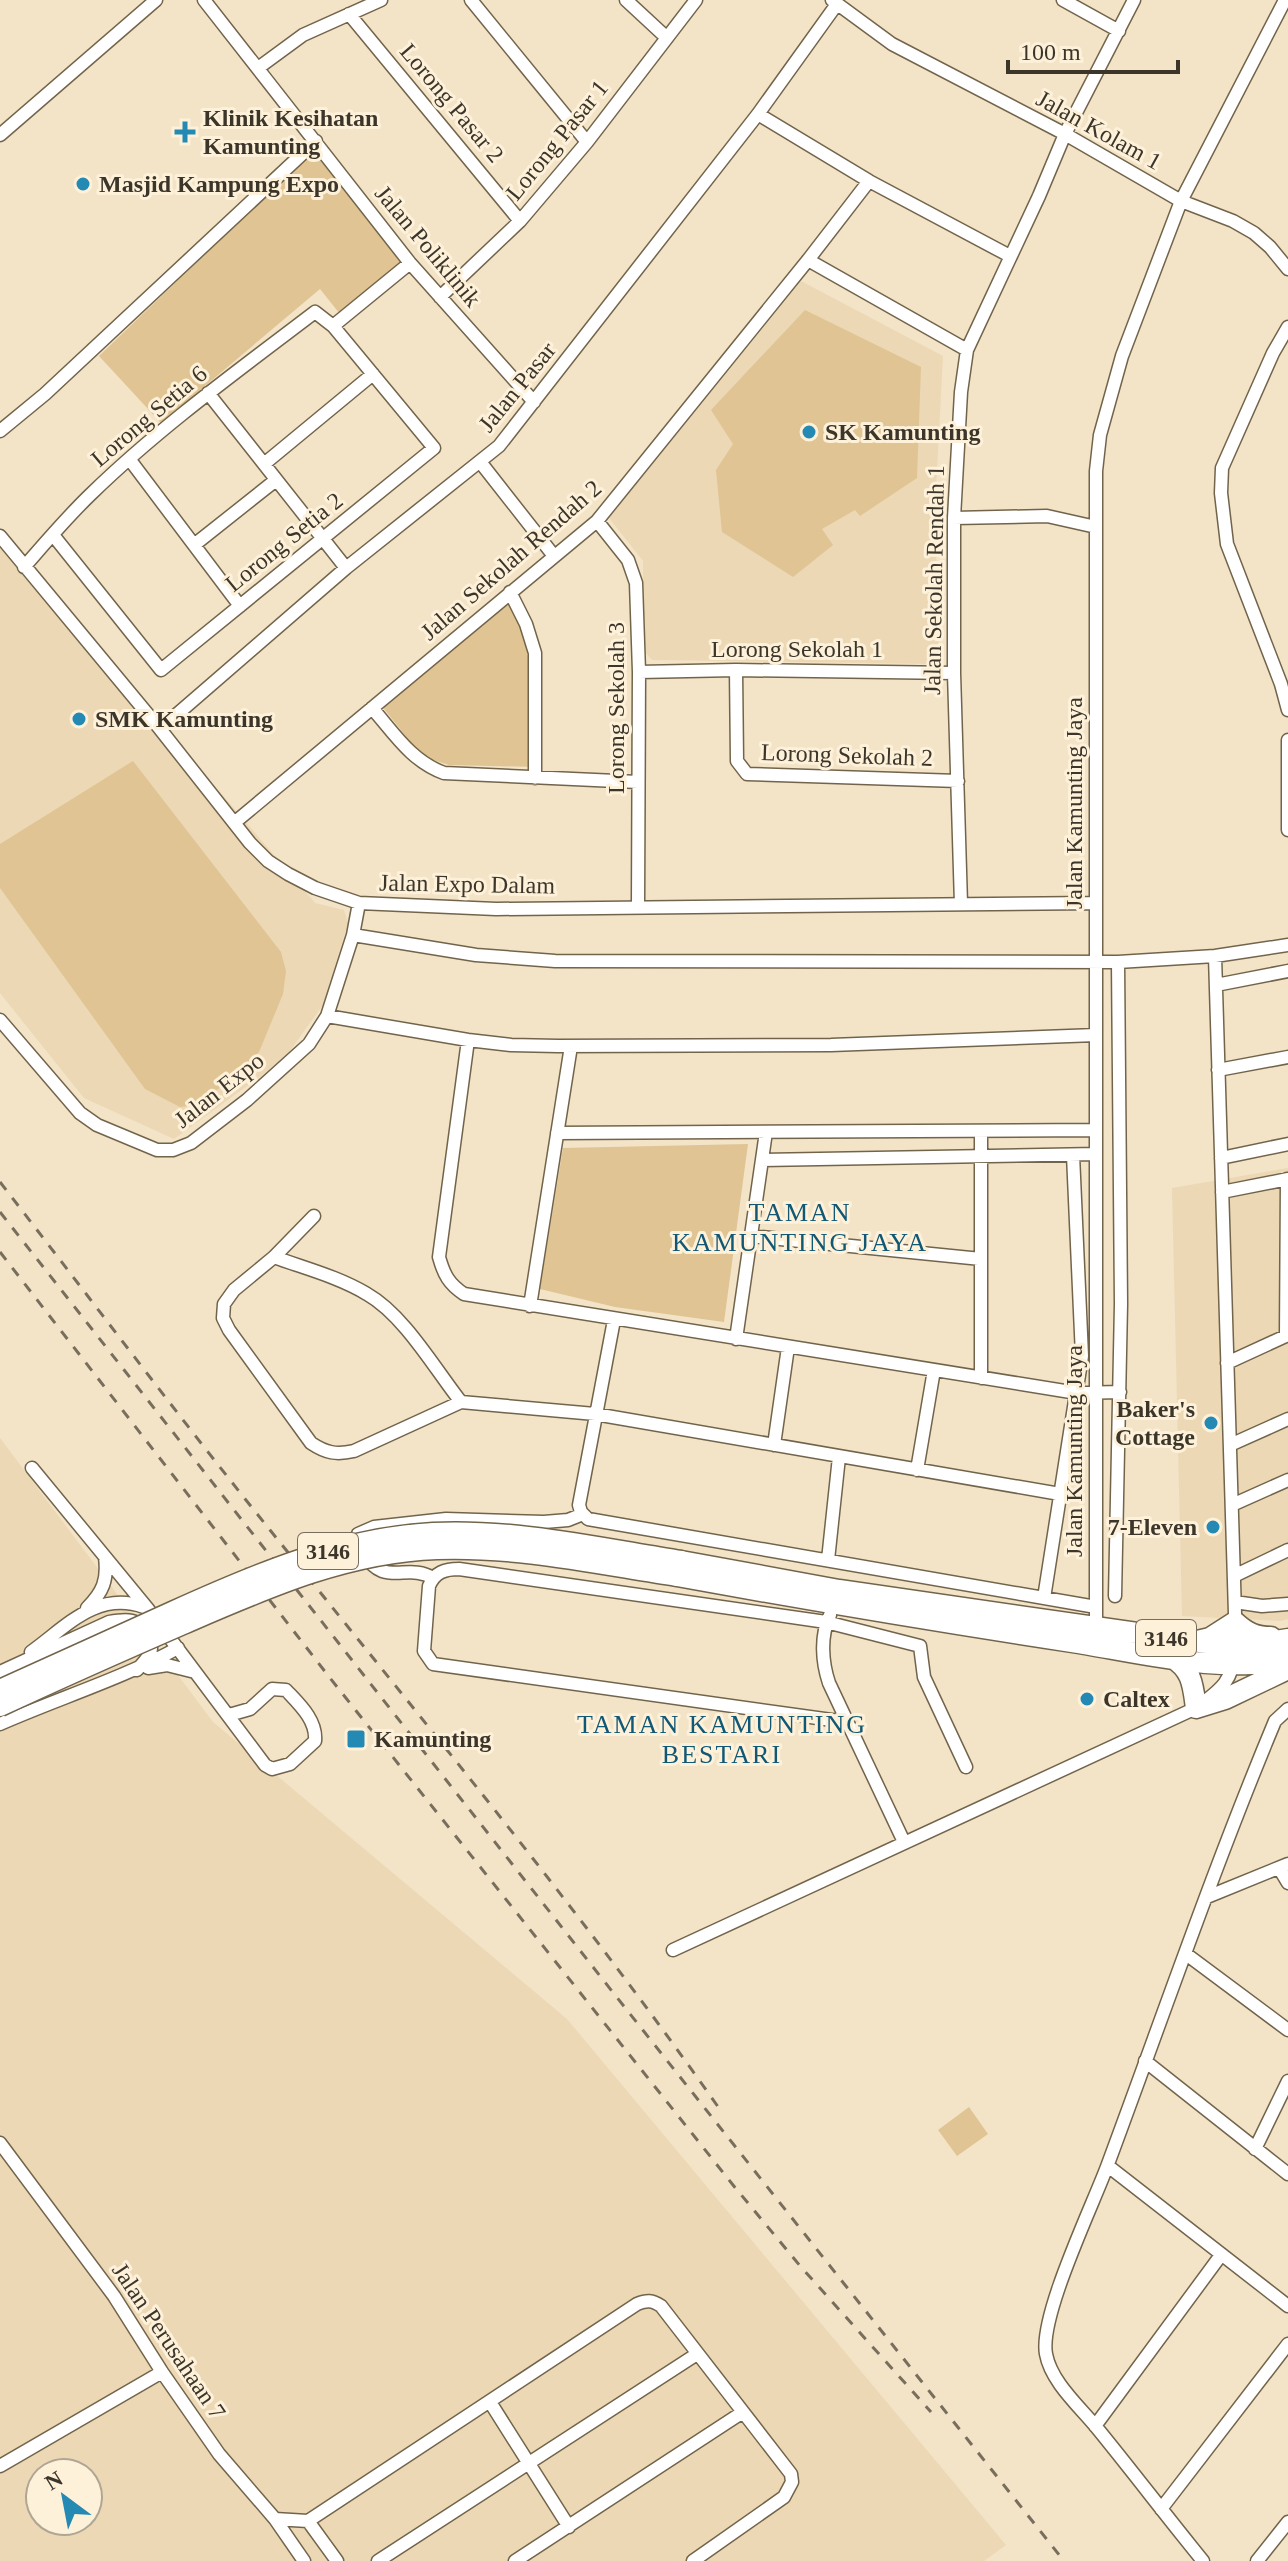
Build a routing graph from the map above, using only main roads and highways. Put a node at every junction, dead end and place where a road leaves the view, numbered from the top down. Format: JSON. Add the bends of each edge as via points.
{"nodes":[{"id":1,"x":679,"y":1568,"type":"junction"},
{"id":2,"x":1096,"y":1637,"type":"junction"},
{"id":3,"x":1288,"y":1638,"type":"edge"},
{"id":4,"x":1193,"y":1641,"type":"junction"},
{"id":5,"x":1235,"y":1656,"type":"junction"},
{"id":6,"x":1171,"y":1657,"type":"junction"},
{"id":7,"x":1288,"y":1657,"type":"edge"},
{"id":8,"x":1288,"y":1669,"type":"edge"},
{"id":9,"x":0,"y":1690,"type":"edge"},
{"id":10,"x":0,"y":1706,"type":"edge"}],
"edges":[{"from":1,"to":2,"type":"main road","number":"3146","via":[[839,1590]]},
{"from":1,"to":2,"type":"main road","number":"3146","via":[[832,1614]]},
{"from":1,"to":9,"type":"main road","number":"3146","bridge":true,"via":[[538,1538],[484,1533],[388,1537],[321,1552],[252,1576]]},
{"from":1,"to":10,"type":"main road","number":"3146","bridge":true,"via":[[495,1549],[384,1555],[325,1567],[253,1594]]},
{"from":2,"to":4,"type":"main road","number":"3146"},
{"from":2,"to":6,"type":"main road","number":"3146"},
{"from":3,"to":4,"type":"main road","via":[[1244,1631],[1235,1612],[1210,1638]]},
{"from":3,"to":5,"type":"main road","number":"3146"},
{"from":4,"to":5,"type":"main road","number":"3146"},
{"from":5,"to":6,"type":"main road","number":"3146"},
{"from":5,"to":7,"type":"main road","number":"3146","via":[[1260,1664]]},
{"from":6,"to":8,"type":"main road","via":[[1189,1671],[1196,1708]]}]}
